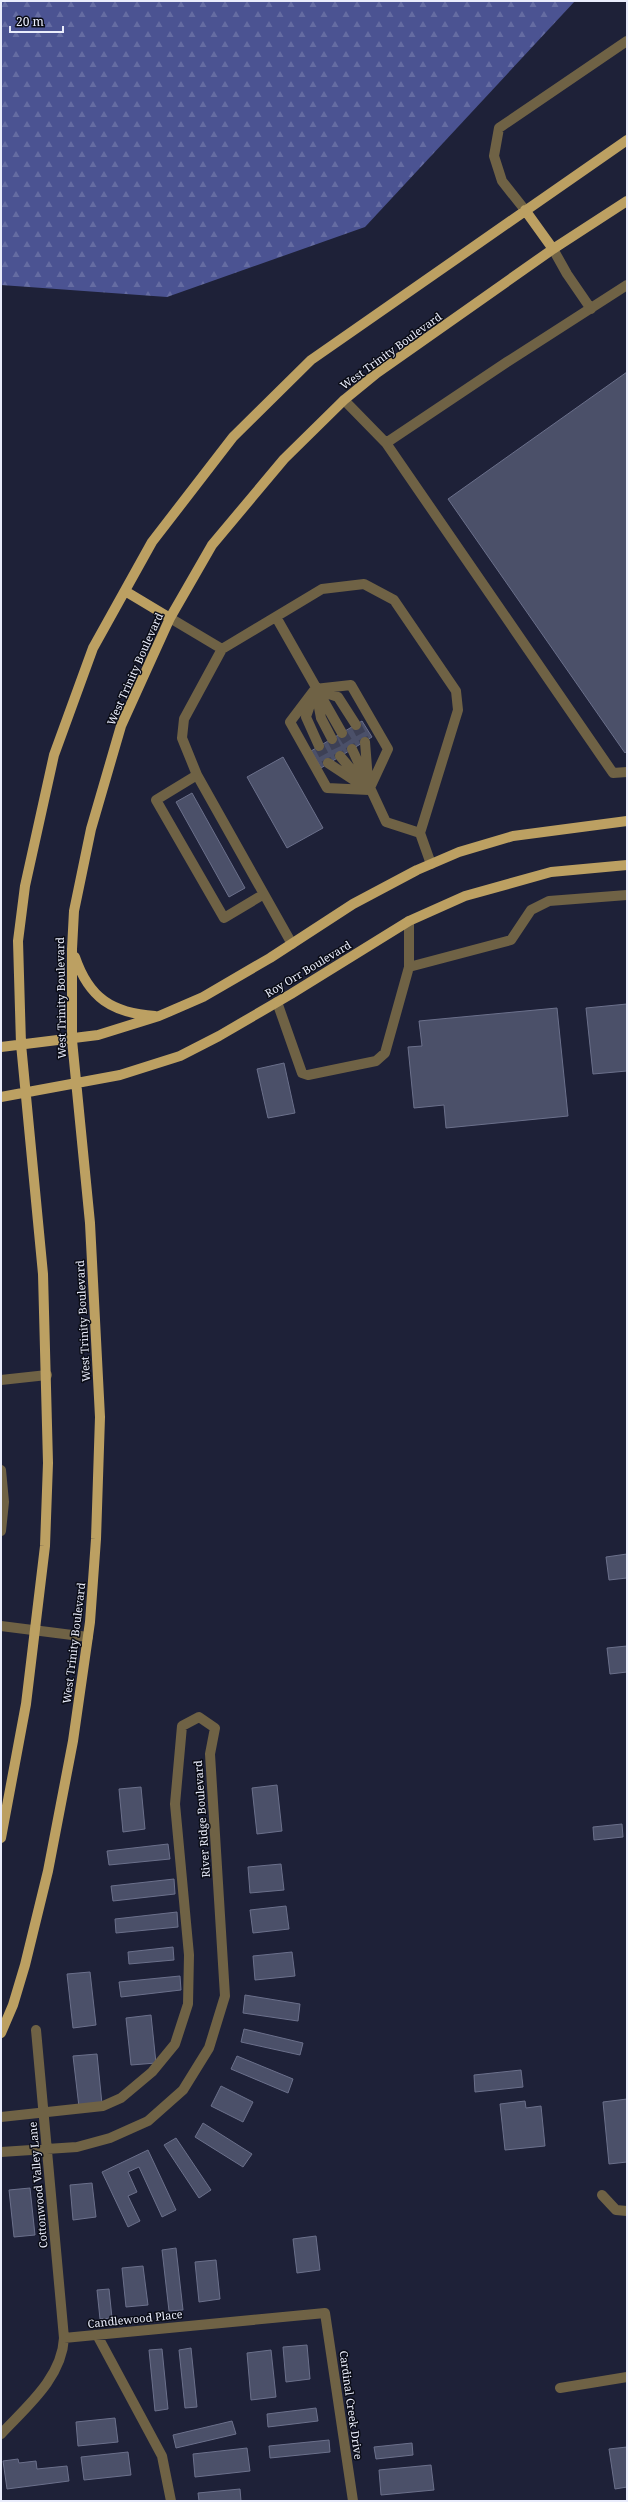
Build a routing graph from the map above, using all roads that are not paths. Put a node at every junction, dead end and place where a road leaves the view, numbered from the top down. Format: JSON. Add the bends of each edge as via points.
{"nodes":[{"id":1,"x":627,"y":41,"type":"edge"},
{"id":2,"x":627,"y":140,"type":"edge"},
{"id":3,"x":627,"y":201,"type":"edge"},
{"id":4,"x":525,"y":210,"type":"junction"},
{"id":5,"x":553,"y":249,"type":"junction"},
{"id":6,"x":627,"y":285,"type":"edge"},
{"id":7,"x":591,"y":309,"type":"junction"},
{"id":8,"x":344,"y":400,"type":"junction"},
{"id":9,"x":386,"y":443,"type":"junction"},
{"id":10,"x":125,"y":591,"type":"junction"},
{"id":11,"x":276,"y":617,"type":"junction"},
{"id":12,"x":170,"y":618,"type":"junction"},
{"id":13,"x":222,"y":649,"type":"junction"},
{"id":14,"x":315,"y":689,"type":"junction"},
{"id":15,"x":356,"y":725,"type":"tunnel mouth"},
{"id":16,"x":342,"y":733,"type":"tunnel mouth"},
{"id":17,"x":332,"y":739,"type":"tunnel mouth"},
{"id":18,"x":364,"y":742,"type":"tunnel mouth"},
{"id":19,"x":319,"y":746,"type":"tunnel mouth"},
{"id":20,"x":352,"y":750,"type":"tunnel mouth"},
{"id":21,"x":340,"y":756,"type":"tunnel mouth"},
{"id":22,"x":328,"y":763,"type":"tunnel mouth"},
{"id":23,"x":627,"y":772,"type":"edge"},
{"id":24,"x":198,"y":775,"type":"junction"},
{"id":25,"x":369,"y":790,"type":"junction"},
{"id":26,"x":627,"y":820,"type":"edge"},
{"id":27,"x":420,"y":833,"type":"junction"},
{"id":28,"x":431,"y":864,"type":"junction"},
{"id":29,"x":627,"y":865,"type":"edge"},
{"id":30,"x":264,"y":894,"type":"junction"},
{"id":31,"x":627,"y":895,"type":"edge"},
{"id":32,"x":410,"y":921,"type":"junction"},
{"id":33,"x":292,"y":944,"type":"junction"},
{"id":34,"x":72,"y":949,"type":"junction"},
{"id":35,"x":409,"y":967,"type":"junction"},
{"id":36,"x":277,"y":1002,"type":"junction"},
{"id":37,"x":159,"y":1016,"type":"junction"},
{"id":38,"x":72,"y":1040,"type":"junction"},
{"id":39,"x":21,"y":1044,"type":"junction"},
{"id":40,"x":1,"y":1047,"type":"edge"},
{"id":41,"x":76,"y":1084,"type":"junction"},
{"id":42,"x":25,"y":1094,"type":"junction"},
{"id":43,"x":1,"y":1098,"type":"edge"},
{"id":44,"x":47,"y":1375,"type":"junction"},
{"id":45,"x":1,"y":1380,"type":"edge"},
{"id":46,"x":1,"y":1470,"type":"edge"},
{"id":47,"x":1,"y":1530,"type":"edge"},
{"id":48,"x":1,"y":1626,"type":"edge"},
{"id":49,"x":35,"y":1629,"type":"junction"},
{"id":50,"x":88,"y":1637,"type":"junction"},
{"id":51,"x":1,"y":1838,"type":"edge"},
{"id":52,"x":36,"y":2030,"type":"dead end"},
{"id":53,"x":1,"y":2033,"type":"edge"},
{"id":54,"x":44,"y":2113,"type":"junction"},
{"id":55,"x":1,"y":2117,"type":"edge"},
{"id":56,"x":47,"y":2149,"type":"junction"},
{"id":57,"x":1,"y":2152,"type":"edge"},
{"id":58,"x":602,"y":2195,"type":"dead end"},
{"id":59,"x":627,"y":2212,"type":"edge"},
{"id":60,"x":325,"y":2312,"type":"joint"},
{"id":61,"x":97,"y":2335,"type":"junction"},
{"id":62,"x":64,"y":2338,"type":"junction"},
{"id":63,"x":627,"y":2377,"type":"edge"},
{"id":64,"x":560,"y":2388,"type":"dead end"},
{"id":65,"x":1,"y":2434,"type":"edge"},
{"id":66,"x":171,"y":2501,"type":"edge"},
{"id":67,"x":353,"y":2501,"type":"edge"}],
"edges":[{"from":1,"to":4,"type":"street","via":[[499,128],[494,156],[502,180]]},
{"from":2,"to":4,"type":"main road"},
{"from":3,"to":5,"type":"main road","name":"West Trinity Boulevard"},
{"from":4,"to":5,"type":"main road"},
{"from":4,"to":10,"type":"main road","via":[[312,360],[233,437],[152,542]]},
{"from":5,"to":7,"type":"street"},
{"from":5,"to":8,"type":"main road","name":"West Trinity Boulevard","via":[[377,373]]},
{"from":6,"to":7,"type":"street"},
{"from":7,"to":9,"type":"street"},
{"from":8,"to":9,"type":"street"},
{"from":8,"to":12,"type":"main road","name":"West Trinity Boulevard","via":[[284,459],[212,545]]},
{"from":9,"to":23,"type":"street","via":[[613,773]]},
{"from":10,"to":12,"type":"main road"},
{"from":10,"to":39,"type":"main road","via":[[93,648],[54,755],[24,886],[18,941]]},
{"from":11,"to":13,"type":"street"},
{"from":11,"to":14,"type":"street"},
{"from":11,"to":27,"type":"street","via":[[322,589],[364,584],[394,600],[456,691],[458,710]]},
{"from":12,"to":13,"type":"street"},
{"from":12,"to":34,"type":"main road","name":"West Trinity Boulevard","via":[[121,726],[91,829],[74,911]]},
{"from":13,"to":24,"type":"street","via":[[184,719],[182,738]]},
{"from":14,"to":15,"type":"street","via":[[338,697]]},
{"from":14,"to":16,"type":"street"},
{"from":14,"to":17,"type":"street","via":[[321,718]]},
{"from":14,"to":19,"type":"street","via":[[306,717]]},
{"from":14,"to":25,"type":"street","via":[[351,685],[388,749]]},
{"from":14,"to":25,"type":"street","via":[[290,722],[327,788]]},
{"from":18,"to":25,"type":"street"},
{"from":20,"to":25,"type":"street"},
{"from":21,"to":25,"type":"street"},
{"from":22,"to":25,"type":"street"},
{"from":24,"to":30,"type":"street"},
{"from":24,"to":30,"type":"street","via":[[156,800],[224,918]]},
{"from":25,"to":27,"type":"street","via":[[386,822]]},
{"from":26,"to":28,"type":"main road","via":[[513,836],[459,852]]},
{"from":27,"to":28,"type":"street"},
{"from":28,"to":33,"type":"main road","via":[[353,904]]},
{"from":29,"to":32,"type":"main road","name":"Roy Orr Boulevard","via":[[550,872],[465,896]]},
{"from":30,"to":33,"type":"street"},
{"from":31,"to":35,"type":"street","via":[[549,901],[531,910],[511,940]]},
{"from":32,"to":35,"type":"street"},
{"from":32,"to":36,"type":"main road","name":"Roy Orr Boulevard"},
{"from":33,"to":37,"type":"main road","via":[[203,997]]},
{"from":34,"to":37,"type":"main road","via":[[80,973],[93,992],[111,1006],[131,1014]]},
{"from":34,"to":38,"type":"main road","name":"West Trinity Boulevard"},
{"from":35,"to":36,"type":"street","via":[[385,1052],[376,1061],[308,1075],[302,1073]]},
{"from":36,"to":41,"type":"main road","name":"Roy Orr Boulevard","via":[[180,1056],[120,1075]]},
{"from":37,"to":38,"type":"main road","via":[[113,1032]]},
{"from":38,"to":39,"type":"main road"},
{"from":38,"to":41,"type":"main road","name":"West Trinity Boulevard"},
{"from":39,"to":40,"type":"main road"},
{"from":39,"to":42,"type":"main road"},
{"from":41,"to":42,"type":"main road","name":"Roy Orr Boulevard"},
{"from":41,"to":50,"type":"main road","name":"West Trinity Boulevard","via":[[90,1223],[100,1417],[96,1545]]},
{"from":42,"to":43,"type":"main road","name":"Roy Orr Boulevard"},
{"from":42,"to":44,"type":"main road","via":[[43,1274]]},
{"from":44,"to":45,"type":"street"},
{"from":44,"to":49,"type":"main road","via":[[48,1456],[44,1546]]},
{"from":46,"to":47,"type":"street","via":[[4,1502]]},
{"from":48,"to":49,"type":"street"},
{"from":49,"to":50,"type":"street"},
{"from":49,"to":51,"type":"main road","via":[[26,1704]]},
{"from":50,"to":53,"type":"main road","name":"West Trinity Boulevard","via":[[66,1781],[48,1871],[31,1944],[13,2005]]},
{"from":52,"to":54,"type":"street","name":"Cottonwood Valley Lane"},
{"from":54,"to":55,"type":"street","name":"River Ridge Boulevard"},
{"from":54,"to":56,"type":"street","name":"Cottonwood Valley Lane"},
{"from":54,"to":56,"type":"street","name":"River Ridge Boulevard","via":[[103,2106],[120,2098],[152,2072],[175,2044],[188,2004],[189,1955],[175,1804],[178,1757],[182,1726],[199,1717],[214,1728],[210,1754],[225,1996],[209,2048],[183,2090],[148,2121],[110,2138],[77,2147]]},
{"from":56,"to":57,"type":"street","name":"River Ridge Boulevard"},
{"from":56,"to":62,"type":"street","name":"Cottonwood Valley Lane"},
{"from":58,"to":59,"type":"street","via":[[616,2210]]},
{"from":60,"to":61,"type":"street","name":"Candlewood Place"},
{"from":60,"to":67,"type":"street","name":"Cardinal Creek Drive"},
{"from":61,"to":62,"type":"street","name":"Candlewood Place"},
{"from":61,"to":66,"type":"street","via":[[162,2456]]},
{"from":62,"to":65,"type":"street","via":[[64,2351],[46,2385]]},
{"from":63,"to":64,"type":"street"}]}
